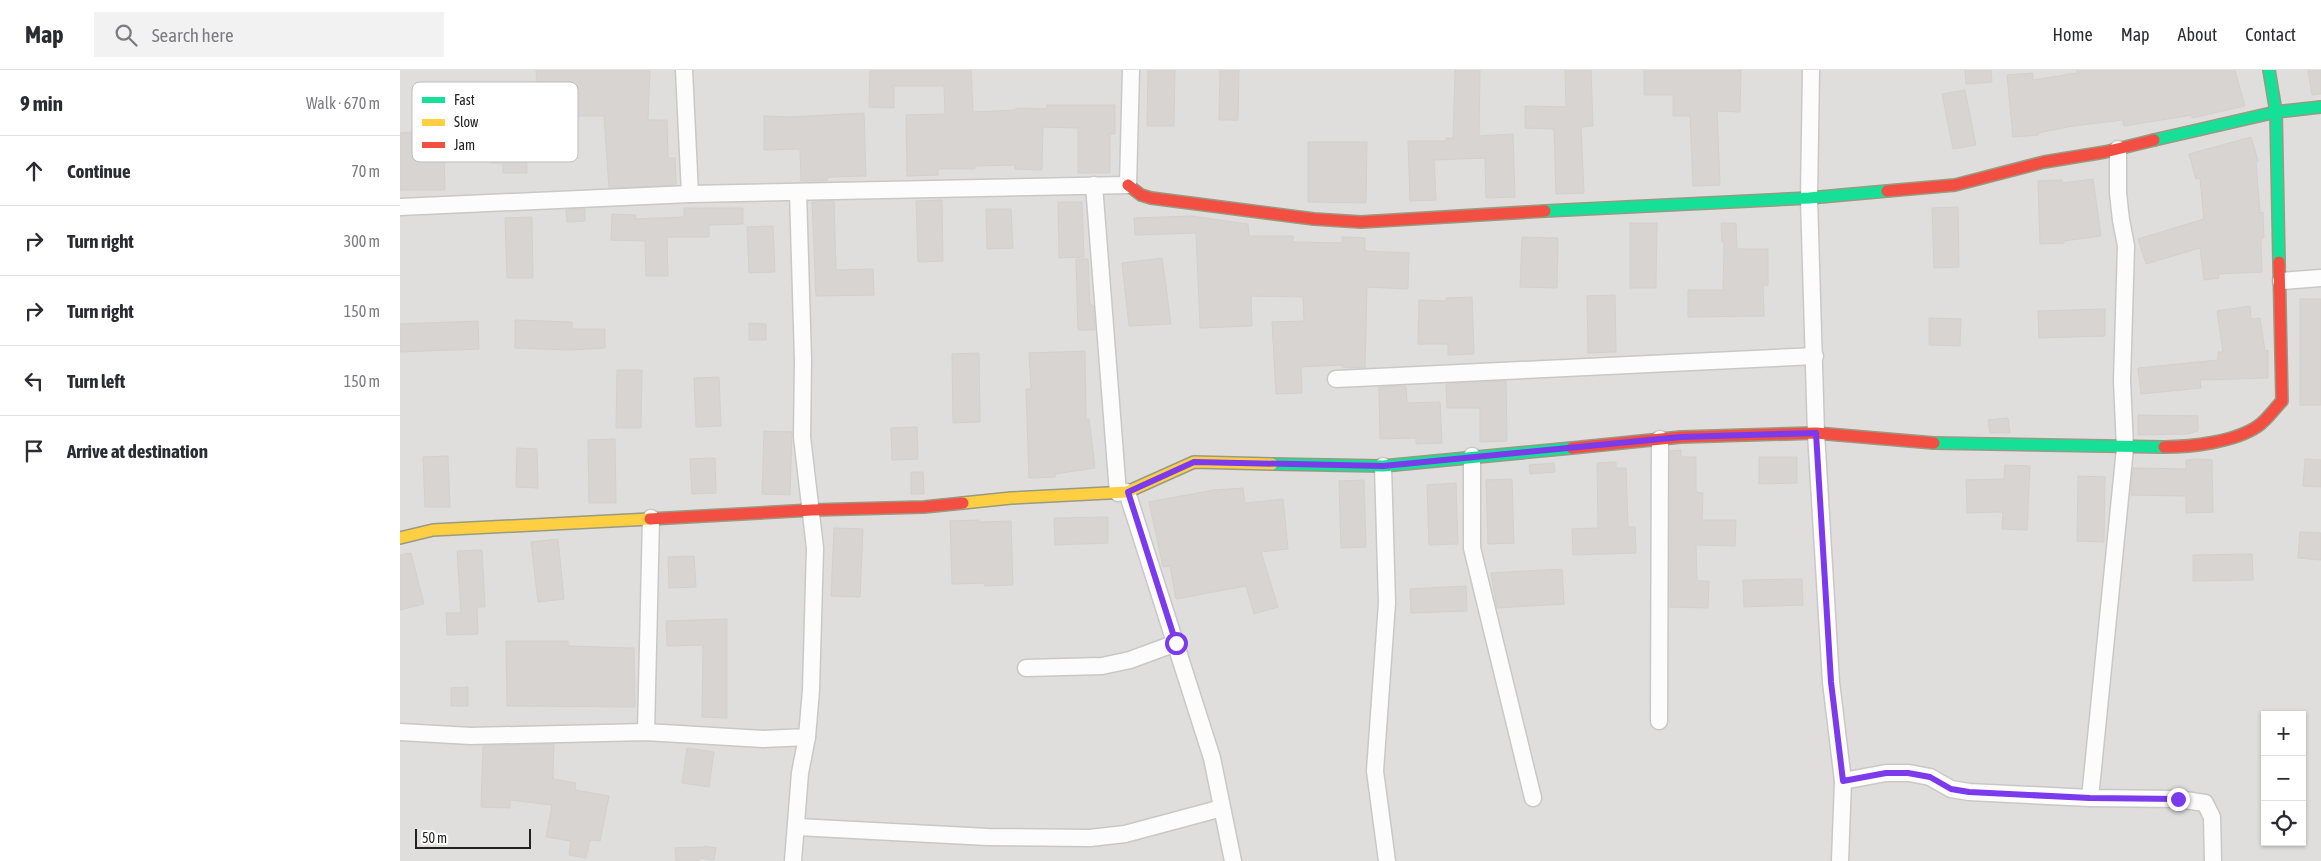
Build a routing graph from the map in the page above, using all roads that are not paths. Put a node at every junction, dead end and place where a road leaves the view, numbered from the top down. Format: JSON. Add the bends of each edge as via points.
{"nodes":[{"id":1,"x":684,"y":70,"type":"edge"},
{"id":2,"x":1131,"y":70,"type":"edge"},
{"id":3,"x":1811,"y":70,"type":"edge"},
{"id":4,"x":2269,"y":70,"type":"edge"},
{"id":5,"x":2321,"y":106,"type":"edge"},
{"id":6,"x":2276,"y":112,"type":"junction"},
{"id":7,"x":2118,"y":148,"type":"junction"},
{"id":8,"x":1094,"y":185,"type":"junction"},
{"id":9,"x":1128,"y":185,"type":"junction"},
{"id":10,"x":798,"y":192,"type":"junction"},
{"id":11,"x":690,"y":194,"type":"junction"},
{"id":12,"x":1809,"y":198,"type":"junction"},
{"id":13,"x":400,"y":207,"type":"edge"},
{"id":14,"x":2321,"y":278,"type":"edge"},
{"id":15,"x":2281,"y":281,"type":"junction"},
{"id":16,"x":1815,"y":356,"type":"junction"},
{"id":17,"x":1336,"y":379,"type":"dead end"},
{"id":18,"x":1816,"y":433,"type":"junction"},
{"id":19,"x":1660,"y":439,"type":"junction"},
{"id":20,"x":2125,"y":448,"type":"junction"},
{"id":21,"x":1472,"y":456,"type":"junction"},
{"id":22,"x":1383,"y":466,"type":"junction"},
{"id":23,"x":1123,"y":492,"type":"junction"},
{"id":24,"x":812,"y":510,"type":"junction"},
{"id":25,"x":651,"y":518,"type":"junction"},
{"id":26,"x":400,"y":538,"type":"edge"},
{"id":27,"x":1176,"y":643,"type":"junction"},
{"id":28,"x":1026,"y":668,"type":"dead end"},
{"id":29,"x":1659,"y":721,"type":"dead end"},
{"id":30,"x":400,"y":732,"type":"edge"},
{"id":31,"x":646,"y":732,"type":"junction"},
{"id":32,"x":807,"y":737,"type":"junction"},
{"id":33,"x":1843,"y":781,"type":"junction"},
{"id":34,"x":1533,"y":798,"type":"dead end"},
{"id":35,"x":2090,"y":798,"type":"junction"},
{"id":36,"x":1222,"y":808,"type":"junction"},
{"id":37,"x":797,"y":827,"type":"junction"},
{"id":38,"x":793,"y":861,"type":"edge"},
{"id":39,"x":1233,"y":861,"type":"edge"},
{"id":40,"x":1387,"y":861,"type":"edge"},
{"id":41,"x":1840,"y":861,"type":"edge"},
{"id":42,"x":2212,"y":861,"type":"edge"}],
"edges":[{"from":1,"to":11,"type":"street"},
{"from":2,"to":9,"type":"street"},
{"from":3,"to":12,"type":"street"},
{"from":4,"to":6,"type":"street"},
{"from":5,"to":6,"type":"street"},
{"from":6,"to":7,"type":"street"},
{"from":6,"to":15,"type":"street"},
{"from":7,"to":12,"type":"street","via":[[2044,162],[1955,185]]},
{"from":7,"to":20,"type":"street","via":[[2120,220],[2126,246],[2122,382]]},
{"from":8,"to":9,"type":"street"},
{"from":8,"to":10,"type":"street"},
{"from":8,"to":23,"type":"street"},
{"from":9,"to":12,"type":"street","via":[[1151,198],[1361,222]]},
{"from":10,"to":11,"type":"street"},
{"from":10,"to":24,"type":"street","via":[[802,437]]},
{"from":11,"to":13,"type":"street"},
{"from":12,"to":16,"type":"street"},
{"from":14,"to":15,"type":"street"},
{"from":15,"to":20,"type":"street","via":[[2282,401],[2258,426],[2240,435],[2189,447]]},
{"from":16,"to":17,"type":"street"},
{"from":16,"to":18,"type":"street"},
{"from":18,"to":19,"type":"street"},
{"from":18,"to":20,"type":"street","via":[[1952,445]]},
{"from":18,"to":33,"type":"street","via":[[1831,682]]},
{"from":19,"to":21,"type":"street"},
{"from":19,"to":29,"type":"street"},
{"from":20,"to":35,"type":"street"},
{"from":21,"to":22,"type":"street"},
{"from":21,"to":34,"type":"street","via":[[1472,548]]},
{"from":22,"to":23,"type":"street","via":[[1194,462]]},
{"from":22,"to":40,"type":"street","via":[[1387,603],[1375,771]]},
{"from":23,"to":24,"type":"street","via":[[924,507]]},
{"from":23,"to":27,"type":"street"},
{"from":24,"to":25,"type":"street"},
{"from":24,"to":32,"type":"street","via":[[816,548]]},
{"from":25,"to":26,"type":"street","via":[[433,530]]},
{"from":25,"to":31,"type":"street"},
{"from":27,"to":28,"type":"street","via":[[1130,660],[1102,666]]},
{"from":27,"to":36,"type":"street","via":[[1212,758]]},
{"from":30,"to":31,"type":"street","via":[[471,736]]},
{"from":31,"to":32,"type":"street","via":[[763,739]]},
{"from":32,"to":37,"type":"street","via":[[800,773]]},
{"from":33,"to":35,"type":"street","via":[[1886,773],[1908,773],[1930,777],[1951,789],[1969,792]]},
{"from":33,"to":41,"type":"street"},
{"from":35,"to":42,"type":"street","via":[[2178,799],[2205,803],[2212,817]]},
{"from":36,"to":37,"type":"street","via":[[1125,834],[1090,838],[988,837]]},
{"from":36,"to":39,"type":"street"},
{"from":37,"to":38,"type":"street"}]}
